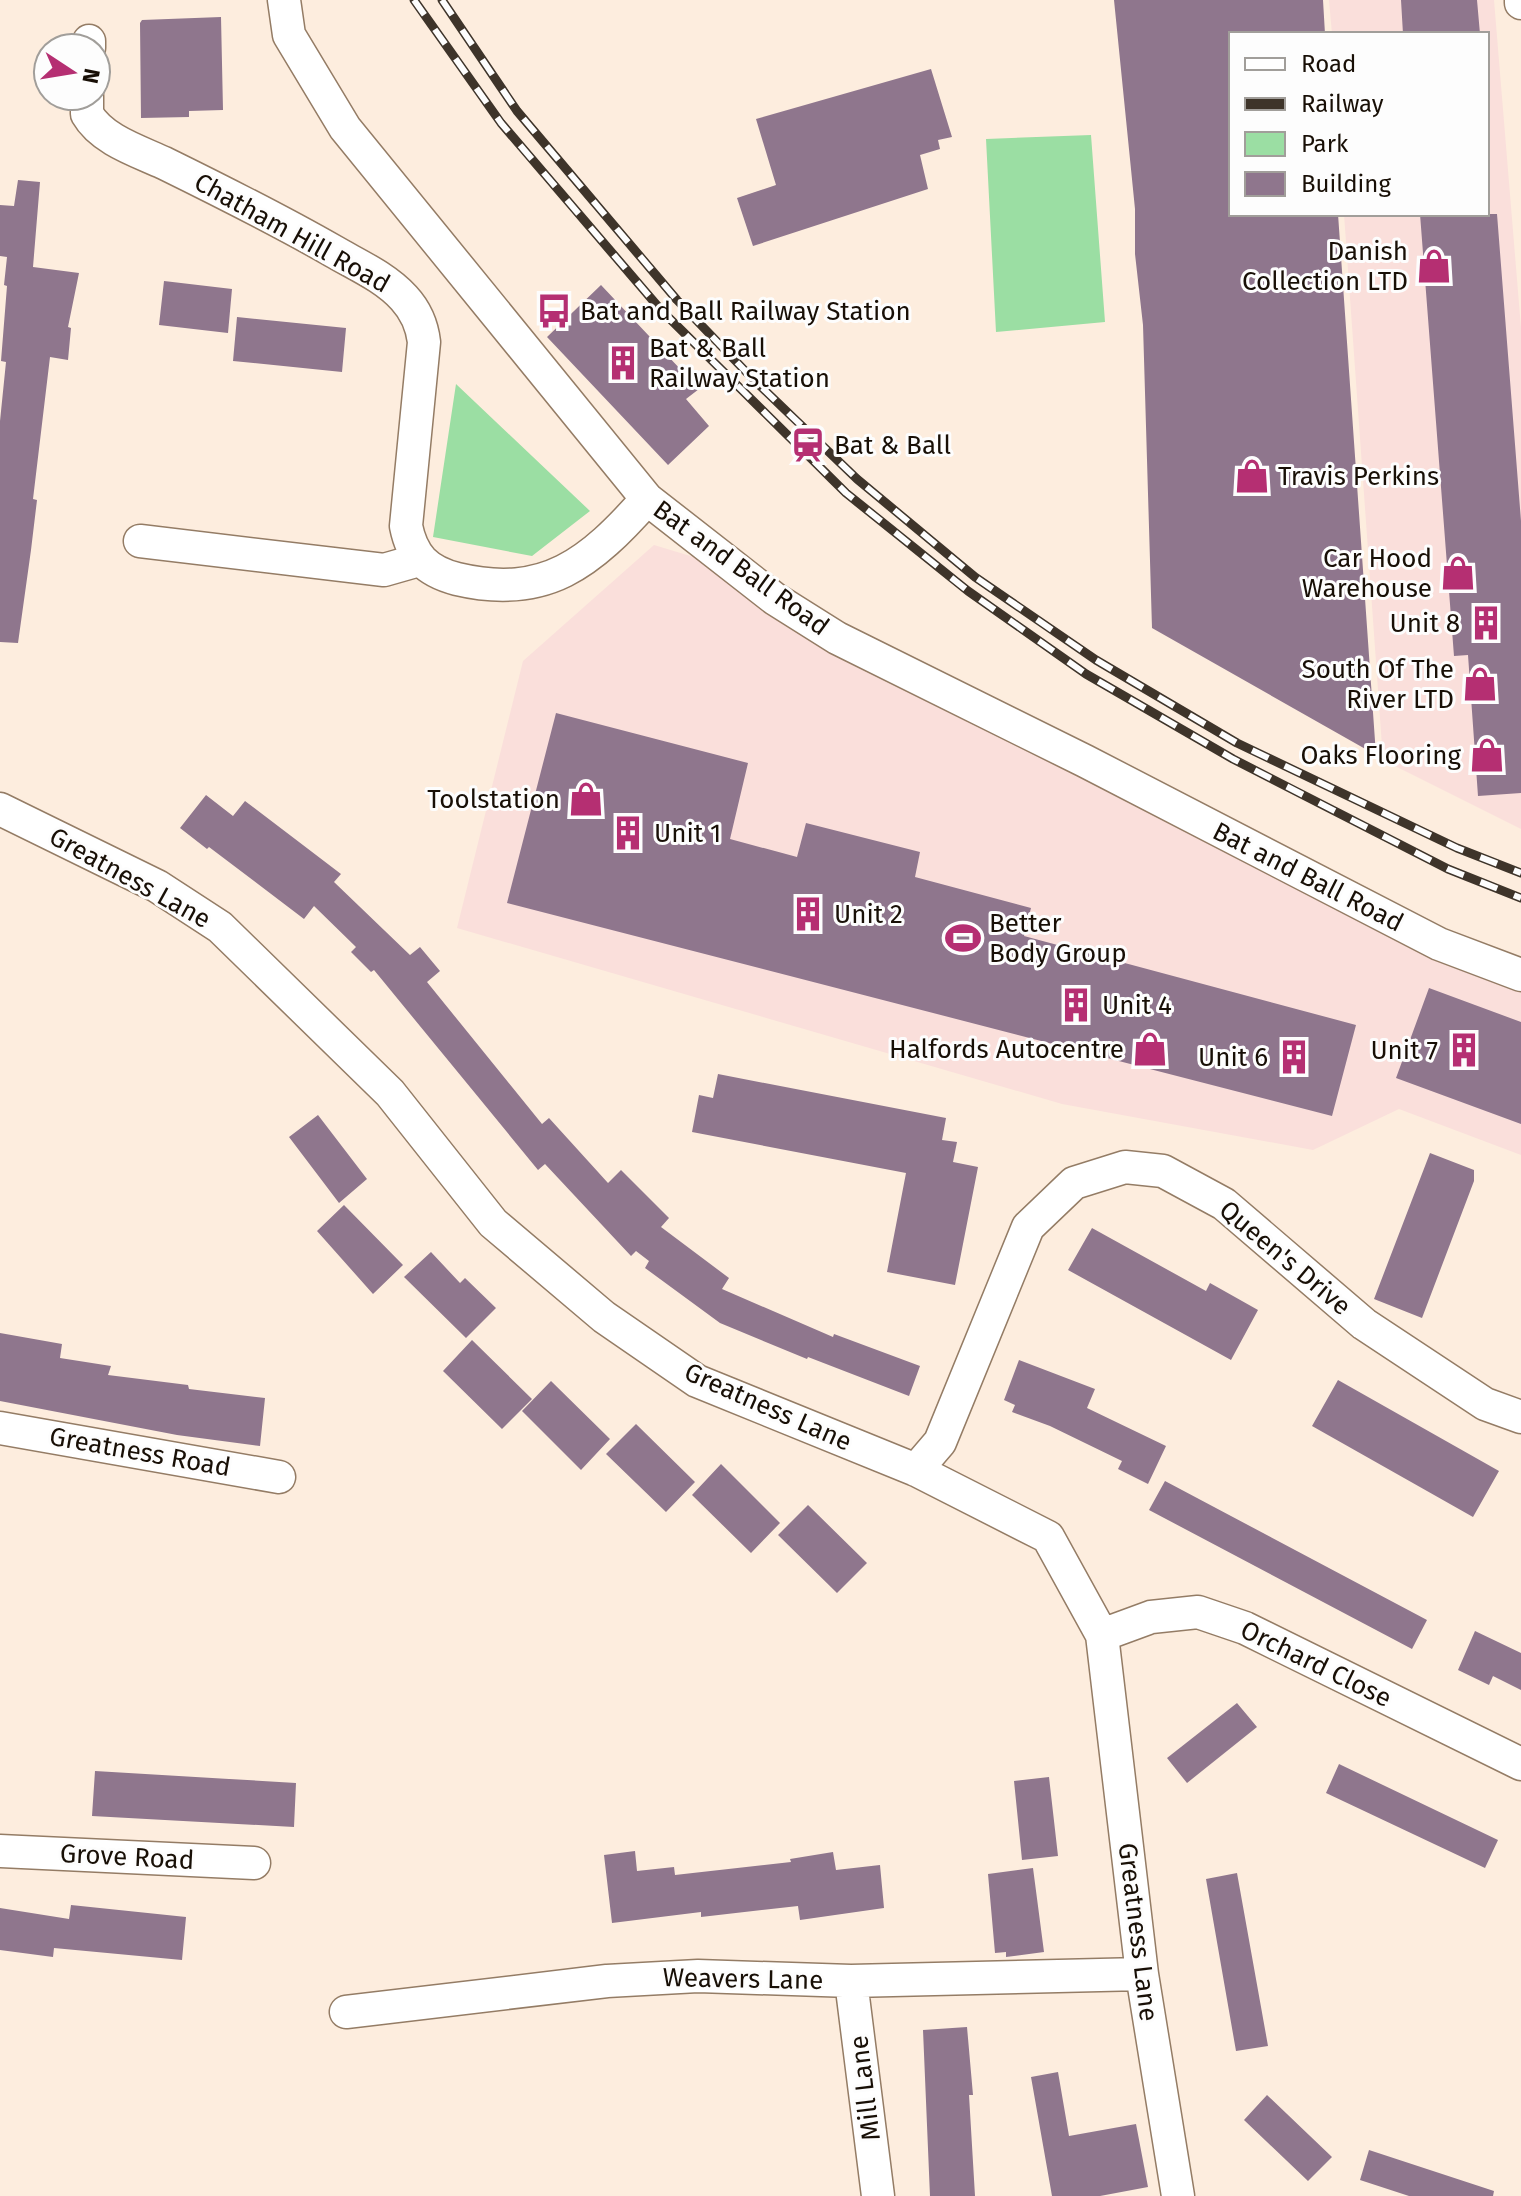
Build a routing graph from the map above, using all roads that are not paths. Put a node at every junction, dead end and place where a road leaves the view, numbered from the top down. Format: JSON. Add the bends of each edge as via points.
{"nodes":[{"id":1,"x":284,"y":0,"type":"edge"},
{"id":2,"x":87,"y":112,"type":"edge"},
{"id":3,"x":647,"y":499,"type":"junction"},
{"id":4,"x":140,"y":541,"type":"dead end"},
{"id":5,"x":419,"y":560,"type":"junction"},
{"id":6,"x":0,"y":809,"type":"edge"},
{"id":7,"x":1521,"y":975,"type":"edge"},
{"id":8,"x":1521,"y":1417,"type":"edge"},
{"id":9,"x":0,"y":1428,"type":"edge"},
{"id":10,"x":916,"y":1470,"type":"junction"},
{"id":11,"x":279,"y":1477,"type":"dead end"},
{"id":12,"x":1102,"y":1635,"type":"junction"},
{"id":13,"x":1521,"y":1764,"type":"edge"},
{"id":14,"x":0,"y":1851,"type":"edge"},
{"id":15,"x":254,"y":1863,"type":"dead end"},
{"id":16,"x":1142,"y":1974,"type":"junction"},
{"id":17,"x":851,"y":1981,"type":"junction"},
{"id":18,"x":346,"y":2012,"type":"dead end"},
{"id":19,"x":878,"y":2196,"type":"edge"},
{"id":20,"x":1178,"y":2196,"type":"edge"}],
"edges":[{"from":1,"to":3,"type":"street","name":"Bat and Ball Road","via":[[289,35],[345,128]]},
{"from":2,"to":5,"type":"street","name":"Chatham Hill Road","via":[[106,134],[256,208],[377,276],[410,305],[424,342],[406,526]]},
{"from":3,"to":5,"type":"street","via":[[589,556],[533,583],[473,582],[440,574]]},
{"from":3,"to":7,"type":"street","name":"Bat and Ball Road","via":[[775,599],[837,638],[1439,944]]},
{"from":4,"to":5,"type":"street","via":[[381,570]]},
{"from":6,"to":10,"type":"street","name":"Greatness Lane","via":[[157,886],[220,927],[390,1093],[493,1223],[604,1317],[697,1381]]},
{"from":8,"to":10,"type":"street","name":"Queen's Drive","via":[[1485,1404],[1364,1324],[1224,1204],[1163,1171],[1125,1167],[1074,1183],[1028,1227],[940,1442]]},
{"from":9,"to":11,"type":"street","name":"Greatness Road"},
{"from":10,"to":12,"type":"street","name":"Greatness Lane","via":[[1048,1537]]},
{"from":12,"to":13,"type":"street","name":"Orchard Close","via":[[1151,1617],[1198,1612],[1245,1628]]},
{"from":12,"to":16,"type":"street","name":"Greatness Lane"},
{"from":14,"to":15,"type":"street","name":"Grove Road"},
{"from":16,"to":17,"type":"street","name":"Weavers Lane"},
{"from":16,"to":20,"type":"street","name":"Greatness Lane"},
{"from":17,"to":18,"type":"street","name":"Weavers Lane","via":[[698,1976],[607,1981]]},
{"from":17,"to":19,"type":"street","name":"Mill Lane"}]}
